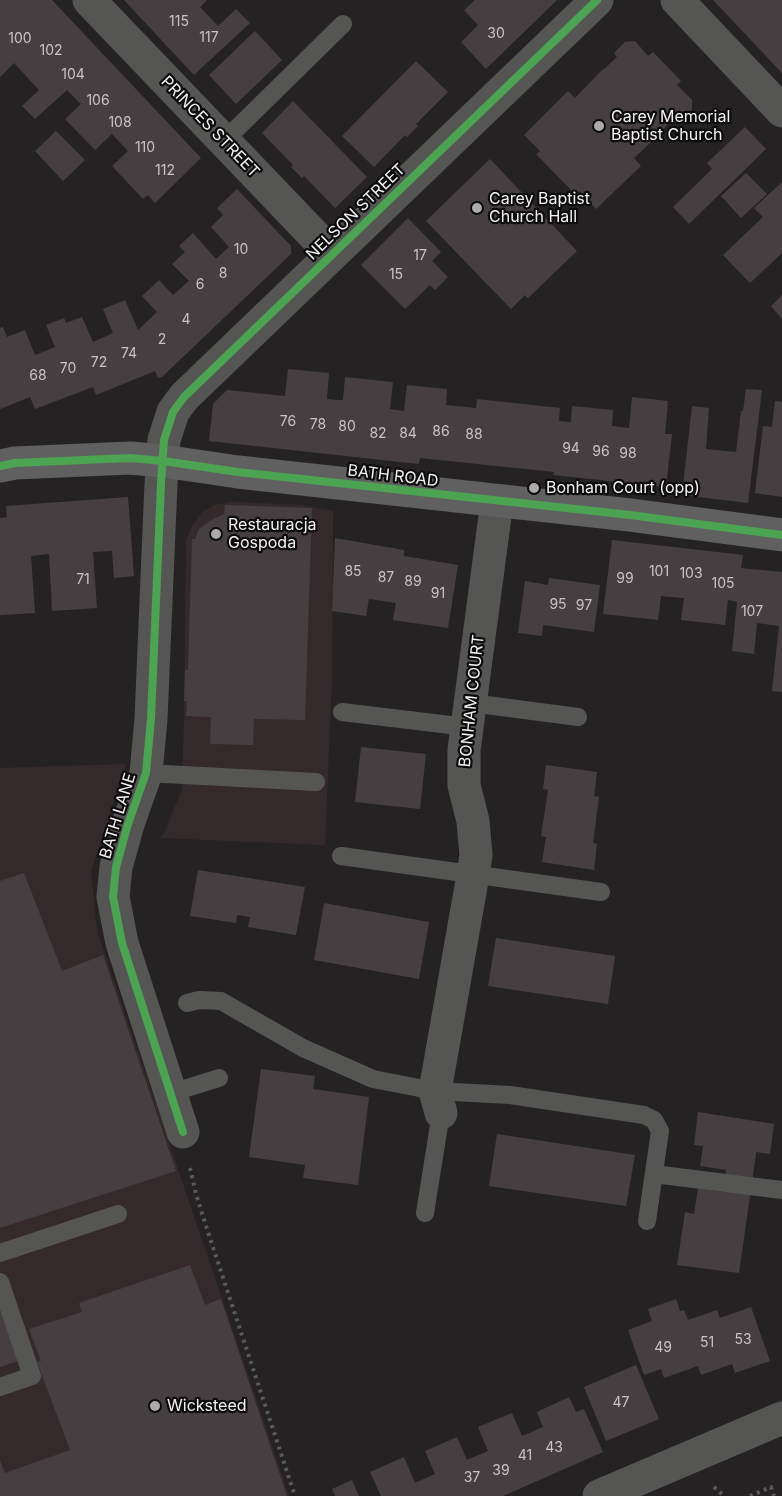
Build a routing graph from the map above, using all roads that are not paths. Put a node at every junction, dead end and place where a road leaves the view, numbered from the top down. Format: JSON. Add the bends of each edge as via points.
{"nodes":[{"id":1,"x":89,"y":0,"type":"edge"},
{"id":2,"x":597,"y":0,"type":"edge"},
{"id":3,"x":677,"y":0,"type":"edge"},
{"id":4,"x":343,"y":24,"type":"dead end"},
{"id":5,"x":782,"y":111,"type":"edge"},
{"id":6,"x":224,"y":141,"type":"junction"},
{"id":7,"x":332,"y":255,"type":"junction"},
{"id":8,"x":163,"y":461,"type":"junction"},
{"id":9,"x":0,"y":466,"type":"edge"},
{"id":10,"x":496,"y":501,"type":"junction"},
{"id":11,"x":782,"y":535,"type":"edge"},
{"id":12,"x":342,"y":711,"type":"dead end"},
{"id":13,"x":469,"y":715,"type":"junction"},
{"id":14,"x":578,"y":717,"type":"dead end"},
{"id":15,"x":146,"y":773,"type":"junction"},
{"id":16,"x":316,"y":782,"type":"dead end"},
{"id":17,"x":341,"y":856,"type":"dead end"},
{"id":18,"x":473,"y":875,"type":"junction"},
{"id":19,"x":601,"y":892,"type":"dead end"},
{"id":20,"x":187,"y":1003,"type":"dead end"},
{"id":21,"x":219,"y":1078,"type":"dead end"},
{"id":22,"x":171,"y":1093,"type":"junction"},
{"id":23,"x":438,"y":1102,"type":"junction"},
{"id":24,"x":183,"y":1132,"type":"road end"},
{"id":25,"x":654,"y":1174,"type":"junction"},
{"id":26,"x":782,"y":1190,"type":"edge"},
{"id":27,"x":425,"y":1213,"type":"dead end"},
{"id":28,"x":118,"y":1214,"type":"dead end"},
{"id":29,"x":647,"y":1221,"type":"dead end"},
{"id":30,"x":0,"y":1253,"type":"edge"},
{"id":31,"x":0,"y":1282,"type":"edge"},
{"id":32,"x":0,"y":1387,"type":"edge"},
{"id":33,"x":782,"y":1418,"type":"edge"},
{"id":34,"x":599,"y":1496,"type":"edge"}],
"edges":[{"from":1,"to":6,"type":"street","name":"PRINCES STREET"},
{"from":2,"to":7,"type":"street","name":"NELSON STREET"},
{"from":3,"to":5,"type":"street"},
{"from":4,"to":6,"type":"lane"},
{"from":6,"to":7,"type":"street","name":"PRINCES STREET"},
{"from":7,"to":8,"type":"street","name":"NELSON STREET","via":[[184,397],[173,412],[164,440]]},
{"from":8,"to":9,"type":"street","name":"BATH ROAD","via":[[130,458]]},
{"from":8,"to":10,"type":"street","name":"BATH ROAD"},
{"from":8,"to":15,"type":"street","name":"BATH LANE"},
{"from":10,"to":11,"type":"street","name":"BATH ROAD"},
{"from":10,"to":13,"type":"street","name":"BONHAM COURT"},
{"from":12,"to":13,"type":"lane"},
{"from":13,"to":14,"type":"lane"},
{"from":13,"to":18,"type":"street","name":"BONHAM COURT","via":[[464,785],[473,821]]},
{"from":15,"to":16,"type":"lane"},
{"from":15,"to":22,"type":"street","name":"BATH LANE","via":[[116,867],[113,897],[122,943]]},
{"from":17,"to":18,"type":"lane"},
{"from":18,"to":19,"type":"lane"},
{"from":18,"to":23,"type":"street","name":"BONHAM COURT"},
{"from":20,"to":23,"type":"lane","via":[[221,1001],[303,1048]]},
{"from":21,"to":22,"type":"lane"},
{"from":22,"to":24,"type":"street","name":"BATH LANE"},
{"from":23,"to":25,"type":"lane","via":[[510,1095],[644,1115],[654,1120],[660,1131]]},
{"from":23,"to":27,"type":"lane"},
{"from":25,"to":26,"type":"lane"},
{"from":25,"to":29,"type":"lane"},
{"from":28,"to":30,"type":"lane"},
{"from":31,"to":32,"type":"lane","via":[[32,1376]]},
{"from":33,"to":34,"type":"street"}]}
